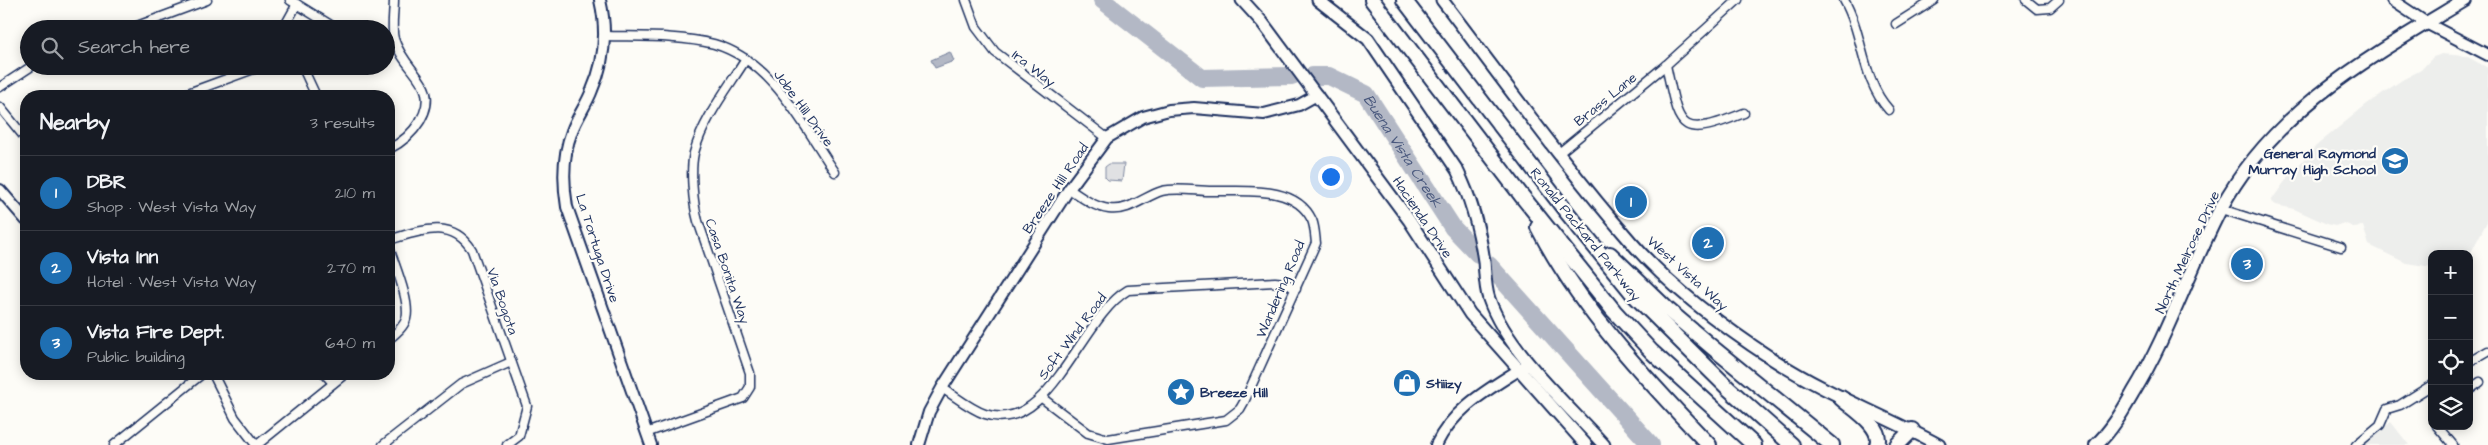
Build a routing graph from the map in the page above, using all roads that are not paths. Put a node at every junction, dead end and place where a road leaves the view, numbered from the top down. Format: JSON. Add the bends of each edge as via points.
{"nodes":[{"id":1,"x":207,"y":0,"type":"edge"},
{"id":2,"x":394,"y":0,"type":"edge"},
{"id":3,"x":600,"y":0,"type":"edge"},
{"id":4,"x":966,"y":0,"type":"edge"},
{"id":5,"x":1242,"y":0,"type":"edge"},
{"id":6,"x":1318,"y":0,"type":"edge"},
{"id":7,"x":1372,"y":0,"type":"edge"},
{"id":8,"x":1404,"y":0,"type":"edge"},
{"id":9,"x":1442,"y":0,"type":"edge"},
{"id":10,"x":1738,"y":0,"type":"edge"},
{"id":11,"x":1844,"y":0,"type":"edge"},
{"id":12,"x":2026,"y":0,"type":"edge"},
{"id":13,"x":2059,"y":0,"type":"edge"},
{"id":14,"x":2392,"y":0,"type":"edge"},
{"id":15,"x":2465,"y":0,"type":"edge"},
{"id":16,"x":1932,"y":1,"type":"edge"},
{"id":17,"x":293,"y":2,"type":"edge"},
{"id":18,"x":1252,"y":6,"type":"edge"},
{"id":19,"x":153,"y":20,"type":"edge"},
{"id":20,"x":288,"y":20,"type":"edge"},
{"id":21,"x":322,"y":20,"type":"edge"},
{"id":22,"x":394,"y":20,"type":"edge"},
{"id":23,"x":1896,"y":24,"type":"dead end"},
{"id":24,"x":2428,"y":24,"type":"junction"},
{"id":25,"x":604,"y":36,"type":"junction"},
{"id":26,"x":395,"y":39,"type":"edge"},
{"id":27,"x":2488,"y":55,"type":"edge"},
{"id":28,"x":746,"y":59,"type":"junction"},
{"id":29,"x":1666,"y":65,"type":"junction"},
{"id":30,"x":20,"y":74,"type":"edge"},
{"id":31,"x":237,"y":75,"type":"edge"},
{"id":32,"x":306,"y":75,"type":"edge"},
{"id":33,"x":0,"y":87,"type":"edge"},
{"id":34,"x":196,"y":90,"type":"edge"},
{"id":35,"x":313,"y":90,"type":"edge"},
{"id":36,"x":1317,"y":95,"type":"junction"},
{"id":37,"x":0,"y":107,"type":"edge"},
{"id":38,"x":1889,"y":110,"type":"dead end"},
{"id":39,"x":1744,"y":113,"type":"dead end"},
{"id":40,"x":20,"y":132,"type":"edge"},
{"id":41,"x":1107,"y":138,"type":"junction"},
{"id":42,"x":395,"y":145,"type":"edge"},
{"id":43,"x":1559,"y":153,"type":"junction"},
{"id":44,"x":835,"y":172,"type":"dead end"},
{"id":45,"x":1069,"y":189,"type":"junction"},
{"id":46,"x":0,"y":190,"type":"edge"},
{"id":47,"x":1521,"y":195,"type":"junction"},
{"id":48,"x":2221,"y":209,"type":"junction"},
{"id":49,"x":1565,"y":210,"type":"junction"},
{"id":50,"x":20,"y":213,"type":"edge"},
{"id":51,"x":395,"y":238,"type":"edge"},
{"id":52,"x":2341,"y":247,"type":"dead end"},
{"id":53,"x":395,"y":267,"type":"edge"},
{"id":54,"x":1296,"y":289,"type":"junction"},
{"id":55,"x":395,"y":334,"type":"edge"},
{"id":56,"x":2488,"y":351,"type":"edge"},
{"id":57,"x":2473,"y":360,"type":"edge"},
{"id":58,"x":511,"y":362,"type":"junction"},
{"id":59,"x":1525,"y":366,"type":"junction"},
{"id":60,"x":195,"y":380,"type":"edge"},
{"id":61,"x":215,"y":380,"type":"edge"},
{"id":62,"x":330,"y":380,"type":"edge"},
{"id":63,"x":337,"y":380,"type":"edge"},
{"id":64,"x":2480,"y":382,"type":"dead end"},
{"id":65,"x":333,"y":383,"type":"junction"},
{"id":66,"x":2473,"y":387,"type":"edge"},
{"id":67,"x":942,"y":388,"type":"junction"},
{"id":68,"x":2428,"y":388,"type":"edge"},
{"id":69,"x":1042,"y":398,"type":"junction"},
{"id":70,"x":1841,"y":398,"type":"junction"},
{"id":71,"x":1912,"y":430,"type":"junction"},
{"id":72,"x":2440,"y":430,"type":"edge"},
{"id":73,"x":646,"y":433,"type":"junction"},
{"id":74,"x":2105,"y":440,"type":"edge"},
{"id":75,"x":114,"y":445,"type":"edge"},
{"id":76,"x":256,"y":445,"type":"edge"},
{"id":77,"x":383,"y":445,"type":"edge"},
{"id":78,"x":507,"y":445,"type":"edge"},
{"id":79,"x":651,"y":445,"type":"edge"},
{"id":80,"x":919,"y":445,"type":"edge"},
{"id":81,"x":1436,"y":445,"type":"edge"},
{"id":82,"x":1586,"y":445,"type":"edge"},
{"id":83,"x":1604,"y":445,"type":"edge"},
{"id":84,"x":1709,"y":445,"type":"edge"},
{"id":85,"x":1754,"y":445,"type":"edge"},
{"id":86,"x":1792,"y":445,"type":"edge"},
{"id":87,"x":1832,"y":445,"type":"edge"},
{"id":88,"x":1877,"y":445,"type":"edge"},
{"id":89,"x":1897,"y":445,"type":"edge"},
{"id":90,"x":1939,"y":445,"type":"edge"},
{"id":91,"x":2096,"y":445,"type":"edge"},
{"id":92,"x":2356,"y":445,"type":"edge"},
{"id":93,"x":2453,"y":445,"type":"edge"}],
"edges":[{"from":1,"to":19,"type":"street"},
{"from":2,"to":22,"type":"street"},
{"from":3,"to":25,"type":"street","name":"La Tortuga Drive"},
{"from":4,"to":41,"type":"street","name":"Ira Way","via":[[976,27],[995,52]]},
{"from":5,"to":18,"type":"main road","name":"Hacienda Drive"},
{"from":6,"to":59,"type":"main road","name":"Hacienda Drive","via":[[1368,39],[1457,170],[1476,215],[1488,297]]},
{"from":7,"to":47,"type":"highway","name":"Ronald Packard Parkway"},
{"from":8,"to":49,"type":"highway","name":"Ronald Packard Parkway"},
{"from":9,"to":43,"type":"main road","name":"West Vista Way"},
{"from":10,"to":29,"type":"street","name":"Brass Lane"},
{"from":11,"to":38,"type":"street","via":[[1853,16],[1868,78]]},
{"from":12,"to":13,"type":"street","via":[[2037,9],[2050,8]]},
{"from":14,"to":24,"type":"street"},
{"from":15,"to":24,"type":"main road","name":"North Melrose Drive"},
{"from":16,"to":23,"type":"street"},
{"from":17,"to":20,"type":"street"},
{"from":17,"to":21,"type":"street"},
{"from":18,"to":36,"type":"main road","name":"Hacienda Drive"},
{"from":24,"to":27,"type":"street"},
{"from":24,"to":48,"type":"main road","name":"North Melrose Drive","via":[[2367,60],[2302,107],[2264,146]]},
{"from":25,"to":28,"type":"street","name":"Jobe Hill Drive","via":[[690,40],[716,45]]},
{"from":25,"to":73,"type":"street","name":"La Tortuga Drive","via":[[593,89],[571,132],[563,182],[567,207]]},
{"from":26,"to":42,"type":"street","via":[[404,61],[425,86],[428,108],[412,134]]},
{"from":28,"to":44,"type":"street","name":"Jobe Hill Drive","via":[[776,87]]},
{"from":28,"to":73,"type":"street","name":"Casa Bonita Way","via":[[708,120],[694,154],[694,203],[750,372],[750,387],[743,398]]},
{"from":29,"to":39,"type":"street","via":[[1677,114],[1685,125],[1712,126]]},
{"from":29,"to":43,"type":"street","name":"Brass Lane"},
{"from":30,"to":33,"type":"street"},
{"from":31,"to":34,"type":"street"},
{"from":32,"to":35,"type":"street"},
{"from":36,"to":41,"type":"street","name":"Breeze Hill Road","via":[[1299,106],[1264,114],[1194,108],[1169,110],[1144,117]]},
{"from":36,"to":59,"type":"main road","name":"Hacienda Drive","via":[[1409,220],[1470,314]]},
{"from":37,"to":40,"type":"street"},
{"from":41,"to":45,"type":"street","name":"Breeze Hill Road"},
{"from":43,"to":70,"type":"main road","name":"West Vista Way","via":[[1632,243],[1668,278],[1722,324],[1774,360]]},
{"from":45,"to":54,"type":"street","name":"Wandering Road","via":[[1092,204],[1111,210],[1134,205],[1144,197],[1164,190],[1273,193],[1296,201],[1313,223],[1316,243]]},
{"from":45,"to":67,"type":"street","name":"Breeze Hill Road"},
{"from":46,"to":50,"type":"street"},
{"from":47,"to":84,"type":"highway","via":[[1549,248],[1604,327]]},
{"from":47,"to":85,"type":"highway","name":"Ronald Packard Parkway","via":[[1614,311],[1652,352]]},
{"from":48,"to":52,"type":"street"},
{"from":48,"to":74,"type":"main road","name":"North Melrose Drive","via":[[2155,357]]},
{"from":49,"to":86,"type":"highway","name":"Ronald Packard Parkway","via":[[1634,295],[1669,332]]},
{"from":49,"to":87,"type":"highway","via":[[1667,309]]},
{"from":51,"to":58,"type":"street","name":"Via Bogota","via":[[443,228],[456,232],[468,243]]},
{"from":53,"to":55,"type":"street","via":[[406,301],[406,319]]},
{"from":54,"to":69,"type":"street","name":"Soft Wind Road","via":[[1275,282],[1128,290],[1110,302]]},
{"from":54,"to":69,"type":"street","name":"Wandering Road","via":[[1244,402],[1226,420],[1108,439],[1088,433]]},
{"from":56,"to":57,"type":"street"},
{"from":58,"to":77,"type":"street","via":[[461,384]]},
{"from":58,"to":78,"type":"street","name":"Via Bogota","via":[[527,406],[519,436]]},
{"from":59,"to":81,"type":"street","via":[[1460,409]]},
{"from":59,"to":82,"type":"main road","name":"Hacienda Drive"},
{"from":59,"to":83,"type":"main road","name":"Hacienda Drive"},
{"from":60,"to":75,"type":"street"},
{"from":61,"to":76,"type":"street","via":[[235,418]]},
{"from":62,"to":65,"type":"street"},
{"from":63,"to":65,"type":"street"},
{"from":64,"to":66,"type":"street"},
{"from":65,"to":76,"type":"street"},
{"from":67,"to":69,"type":"street","name":"Soft Wind Road","via":[[983,414],[999,417],[1012,417],[1024,412]]},
{"from":67,"to":80,"type":"street","name":"Breeze Hill Road","via":[[929,412]]},
{"from":68,"to":92,"type":"street","via":[[2387,409],[2380,425]]},
{"from":70,"to":71,"type":"main road","name":"West Vista Way"},
{"from":70,"to":88,"type":"highway","via":[[1875,429]]},
{"from":71,"to":89,"type":"highway"},
{"from":71,"to":90,"type":"main road","name":"West Vista Way"},
{"from":72,"to":93,"type":"street"},
{"from":73,"to":79,"type":"street","name":"La Tortuga Drive"},
{"from":74,"to":91,"type":"main road","name":"North Melrose Drive"}]}
